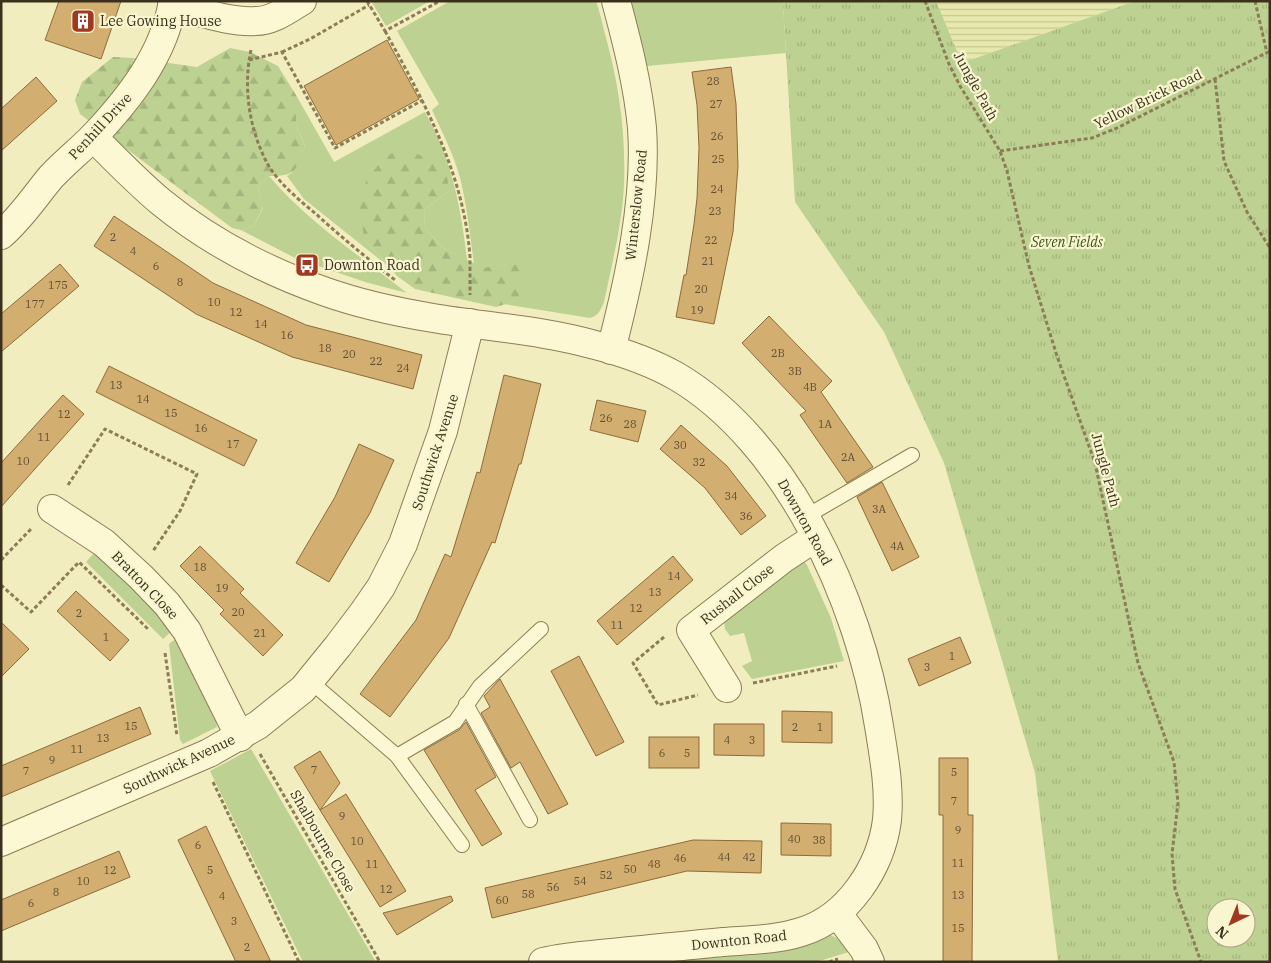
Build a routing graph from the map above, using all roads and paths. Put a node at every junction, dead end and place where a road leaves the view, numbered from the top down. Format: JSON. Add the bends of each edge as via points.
{"nodes":[{"id":1,"x":302,"y":1,"type":"edge"},
{"id":2,"x":440,"y":1,"type":"edge"},
{"id":3,"x":616,"y":1,"type":"edge"},
{"id":4,"x":925,"y":1,"type":"edge"},
{"id":5,"x":1255,"y":1,"type":"edge"},
{"id":6,"x":173,"y":3,"type":"edge"},
{"id":7,"x":368,"y":3,"type":"edge"},
{"id":8,"x":257,"y":22,"type":"junction"},
{"id":9,"x":385,"y":31,"type":"junction"},
{"id":10,"x":282,"y":52,"type":"junction"},
{"id":11,"x":1268,"y":52,"type":"edge"},
{"id":12,"x":248,"y":60,"type":"junction"},
{"id":13,"x":1215,"y":79,"type":"junction"},
{"id":14,"x":423,"y":100,"type":"junction"},
{"id":15,"x":93,"y":137,"type":"junction"},
{"id":16,"x":1000,"y":151,"type":"junction"},
{"id":17,"x":1,"y":235,"type":"edge"},
{"id":18,"x":1270,"y":248,"type":"edge"},
{"id":19,"x":399,"y":284,"type":"dead end"},
{"id":20,"x":470,"y":323,"type":"junction"},
{"id":21,"x":611,"y":350,"type":"junction"},
{"id":22,"x":912,"y":455,"type":"dead end"},
{"id":23,"x":52,"y":509,"type":"junction"},
{"id":24,"x":811,"y":527,"type":"junction"},
{"id":25,"x":1,"y":560,"type":"edge"},
{"id":26,"x":137,"y":574,"type":"junction"},
{"id":27,"x":1,"y":585,"type":"edge"},
{"id":28,"x":541,"y":629,"type":"dead end"},
{"id":29,"x":149,"y":630,"type":"dead end"},
{"id":30,"x":164,"y":644,"type":"dead end"},
{"id":31,"x":310,"y":681,"type":"junction"},
{"id":32,"x":727,"y":688,"type":"dead end"},
{"id":33,"x":466,"y":704,"type":"junction"},
{"id":34,"x":244,"y":734,"type":"junction"},
{"id":35,"x":397,"y":756,"type":"junction"},
{"id":36,"x":194,"y":760,"type":"junction"},
{"id":37,"x":530,"y":820,"type":"dead end"},
{"id":38,"x":1,"y":842,"type":"edge"},
{"id":39,"x":462,"y":845,"type":"dead end"},
{"id":40,"x":837,"y":913,"type":"junction"},
{"id":41,"x":299,"y":962,"type":"edge"},
{"id":42,"x":380,"y":962,"type":"edge"},
{"id":43,"x":543,"y":962,"type":"edge"},
{"id":44,"x":870,"y":962,"type":"edge"},
{"id":45,"x":1201,"y":962,"type":"edge"}],
"edges":[{"from":1,"to":8,"type":"street","via":[[277,16]]},
{"from":2,"to":9,"type":"path"},
{"from":3,"to":21,"type":"street","name":"Winterslow Road","via":[[638,99],[642,161],[624,300]]},
{"from":4,"to":16,"type":"path","name":"Jungle Path","via":[[956,78]]},
{"from":5,"to":11,"type":"path"},
{"from":6,"to":8,"type":"street","via":[[232,19]]},
{"from":6,"to":15,"type":"street","name":"Penhill Drive","via":[[145,74]]},
{"from":7,"to":9,"type":"path"},
{"from":7,"to":10,"type":"path","via":[[310,39]]},
{"from":8,"to":12,"type":"path"},
{"from":9,"to":14,"type":"path"},
{"from":10,"to":12,"type":"path"},
{"from":10,"to":14,"type":"path","via":[[335,148]]},
{"from":11,"to":13,"type":"path","name":"Yellow Brick Road"},
{"from":12,"to":19,"type":"path","via":[[246,88],[254,132],[267,163],[289,191]]},
{"from":13,"to":16,"type":"path","name":"Yellow Brick Road","via":[[1092,138]]},
{"from":13,"to":18,"type":"path","via":[[1224,161],[1247,212]]},
{"from":14,"to":20,"type":"path","via":[[448,158],[465,222],[470,256]]},
{"from":15,"to":17,"type":"street","name":"Penhill Drive","via":[[62,166]]},
{"from":15,"to":20,"type":"street","name":"Downton Road","via":[[160,201],[236,253],[328,293],[433,318]]},
{"from":16,"to":45,"type":"path","name":"Jungle Path","via":[[1034,284],[1095,463],[1138,663],[1174,762],[1178,803],[1172,854],[1175,889]]},
{"from":20,"to":21,"type":"street","name":"Downton Road","via":[[535,332]]},
{"from":20,"to":31,"type":"street","name":"Southwick Avenue","via":[[444,432],[403,544],[381,587]]},
{"from":21,"to":24,"type":"street","name":"Downton Road","via":[[675,376],[707,398],[742,431],[775,470]]},
{"from":22,"to":24,"type":"lane"},
{"from":23,"to":25,"type":"path"},
{"from":23,"to":26,"type":"street","name":"Bratton Close","via":[[104,543]]},
{"from":23,"to":26,"type":"path","via":[[105,428],[197,474],[180,511]]},
{"from":24,"to":32,"type":"street","name":"Rushall Close","via":[[784,558],[691,630]]},
{"from":24,"to":40,"type":"street","name":"Downton Road","via":[[837,581],[866,663],[886,773],[888,815],[884,839],[870,872]]},
{"from":26,"to":34,"type":"street","name":"Bratton Close","via":[[167,604],[187,631]]},
{"from":27,"to":29,"type":"path","via":[[30,612],[79,562]]},
{"from":28,"to":33,"type":"lane","via":[[480,686]]},
{"from":30,"to":36,"type":"path","via":[[178,743]]},
{"from":31,"to":34,"type":"street","name":"Southwick Avenue"},
{"from":31,"to":35,"type":"lane"},
{"from":33,"to":35,"type":"lane","via":[[455,722]]},
{"from":33,"to":37,"type":"lane"},
{"from":34,"to":36,"type":"street","name":"Southwick Avenue"},
{"from":34,"to":42,"type":"path","name":"Shalbourne Close"},
{"from":35,"to":39,"type":"lane"},
{"from":36,"to":38,"type":"street","name":"Southwick Avenue"},
{"from":36,"to":41,"type":"path"},
{"from":40,"to":43,"type":"street","name":"Downton Road","via":[[802,932],[772,938]]},
{"from":40,"to":44,"type":"street"}]}
